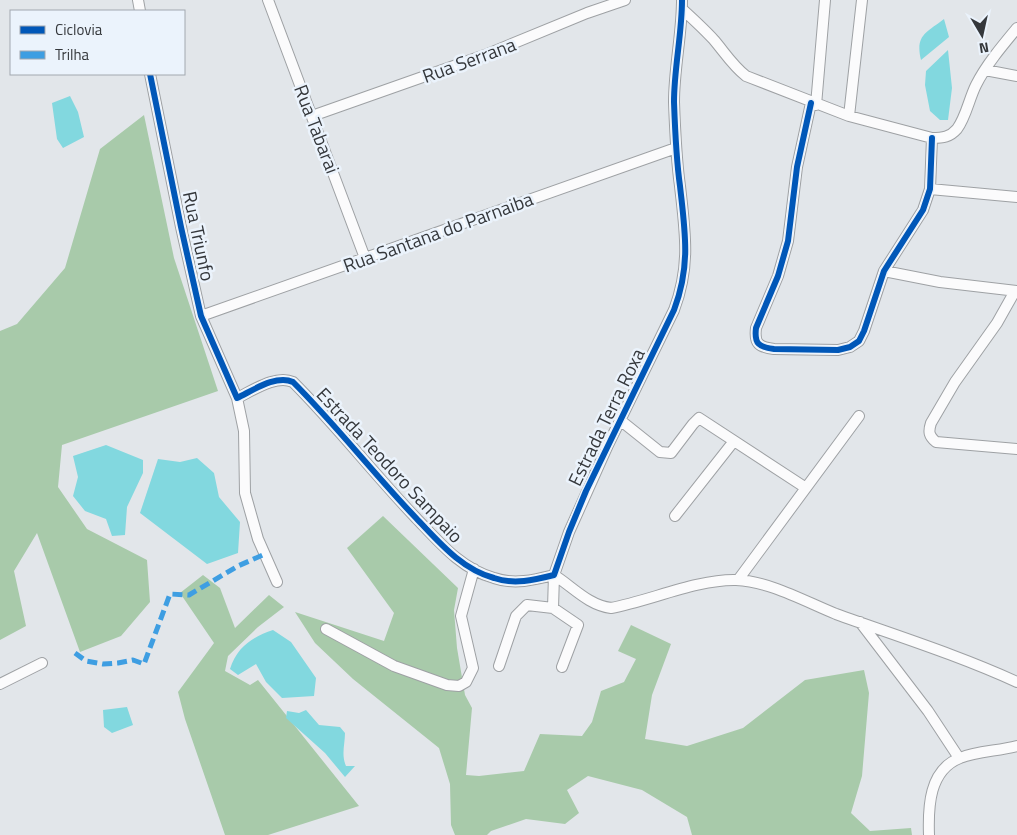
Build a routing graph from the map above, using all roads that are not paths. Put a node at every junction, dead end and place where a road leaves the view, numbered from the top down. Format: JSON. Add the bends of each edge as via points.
{"nodes":[{"id":1,"x":268,"y":0,"type":"edge"},
{"id":2,"x":624,"y":0,"type":"edge"},
{"id":3,"x":825,"y":0,"type":"edge"},
{"id":4,"x":862,"y":0,"type":"edge"},
{"id":5,"x":682,"y":5,"type":"edge"},
{"id":6,"x":1017,"y":28,"type":"edge"},
{"id":7,"x":984,"y":70,"type":"junction"},
{"id":8,"x":150,"y":75,"type":"edge"},
{"id":9,"x":1017,"y":76,"type":"edge"},
{"id":10,"x":814,"y":104,"type":"junction"},
{"id":11,"x":312,"y":116,"type":"junction"},
{"id":12,"x":849,"y":116,"type":"junction"},
{"id":13,"x":932,"y":138,"type":"junction"},
{"id":14,"x":676,"y":148,"type":"junction"},
{"id":15,"x":930,"y":189,"type":"junction"},
{"id":16,"x":1017,"y":198,"type":"edge"},
{"id":17,"x":365,"y":258,"type":"junction"},
{"id":18,"x":884,"y":271,"type":"junction"},
{"id":19,"x":1016,"y":291,"type":"edge"},
{"id":20,"x":201,"y":316,"type":"junction"},
{"id":21,"x":237,"y":398,"type":"junction"},
{"id":22,"x":859,"y":416,"type":"dead end"},
{"id":23,"x":620,"y":420,"type":"junction"},
{"id":24,"x":734,"y":441,"type":"junction"},
{"id":25,"x":1017,"y":450,"type":"edge"},
{"id":26,"x":806,"y":488,"type":"junction"},
{"id":27,"x":675,"y":516,"type":"dead end"},
{"id":28,"x":474,"y":569,"type":"junction"},
{"id":29,"x":554,"y":575,"type":"junction"},
{"id":30,"x":738,"y":580,"type":"junction"},
{"id":31,"x":277,"y":582,"type":"dead end"},
{"id":32,"x":553,"y":608,"type":"junction"},
{"id":33,"x":860,"y":622,"type":"junction"},
{"id":34,"x":326,"y":629,"type":"dead end"},
{"id":35,"x":42,"y":663,"type":"dead end"},
{"id":36,"x":498,"y":666,"type":"dead end"},
{"id":37,"x":562,"y":667,"type":"dead end"},
{"id":38,"x":1017,"y":682,"type":"edge"},
{"id":39,"x":0,"y":684,"type":"edge"},
{"id":40,"x":1017,"y":746,"type":"edge"},
{"id":41,"x":959,"y":758,"type":"junction"},
{"id":42,"x":929,"y":835,"type":"edge"}],
"edges":[{"from":1,"to":11,"type":"street","name":"Rua Tabarai"},
{"from":2,"to":11,"type":"street","name":"Rua Serrana","via":[[485,55]]},
{"from":3,"to":10,"type":"street"},
{"from":4,"to":12,"type":"street"},
{"from":5,"to":10,"type":"street","via":[[746,76]]},
{"from":5,"to":14,"type":"street","name":"Estrada Terra Roxa","via":[[675,75]]},
{"from":6,"to":7,"type":"street"},
{"from":7,"to":9,"type":"street"},
{"from":7,"to":13,"type":"street","via":[[957,128],[944,138]]},
{"from":8,"to":20,"type":"street","name":"Rua Triunfo"},
{"from":10,"to":12,"type":"street"},
{"from":10,"to":18,"type":"street","via":[[797,167],[788,241],[778,276],[756,328],[758,343],[764,348],[774,349],[838,350],[850,347],[864,332]]},
{"from":11,"to":17,"type":"street","name":"Rua Tabarai"},
{"from":12,"to":13,"type":"street"},
{"from":13,"to":15,"type":"street"},
{"from":14,"to":17,"type":"street","name":"Rua Santana do Parnaiba"},
{"from":14,"to":23,"type":"street","name":"Estrada Terra Roxa","via":[[685,235],[685,272],[674,310]]},
{"from":15,"to":16,"type":"street"},
{"from":15,"to":18,"type":"street","via":[[923,210]]},
{"from":17,"to":20,"type":"street","name":"Rua Santana do Parnaiba"},
{"from":18,"to":19,"type":"street"},
{"from":19,"to":25,"type":"street","via":[[955,382],[928,431],[936,442]]},
{"from":20,"to":21,"type":"street","name":"Rua Triunfo"},
{"from":21,"to":28,"type":"street","name":"Estrada Teodoro Sampaio","via":[[276,381],[286,379],[293,382],[406,508],[452,555]]},
{"from":21,"to":31,"type":"street","name":"Rua Triunfo","via":[[244,431],[245,493],[258,539]]},
{"from":22,"to":26,"type":"street"},
{"from":23,"to":24,"type":"street","via":[[660,452],[671,452],[699,418]]},
{"from":23,"to":29,"type":"street","name":"Estrada Terra Roxa","via":[[576,515]]},
{"from":24,"to":26,"type":"street"},
{"from":24,"to":27,"type":"street"},
{"from":26,"to":30,"type":"street"},
{"from":28,"to":29,"type":"street","name":"Estrada Teodoro Sampaio","via":[[507,581],[522,582]]},
{"from":28,"to":34,"type":"street","via":[[461,616],[473,668],[466,682],[459,686],[447,685],[394,666]]},
{"from":29,"to":30,"type":"street","via":[[587,600],[610,608],[723,580]]},
{"from":29,"to":32,"type":"street","name":"Estrada Terra Roxa"},
{"from":30,"to":33,"type":"street","via":[[774,589]]},
{"from":32,"to":36,"type":"street","via":[[527,606],[516,616]]},
{"from":32,"to":37,"type":"street","via":[[578,625]]},
{"from":33,"to":38,"type":"street","via":[[957,656]]},
{"from":33,"to":41,"type":"street","via":[[928,711]]},
{"from":35,"to":39,"type":"street"},
{"from":40,"to":41,"type":"street"},
{"from":41,"to":42,"type":"street","via":[[945,768],[930,795]]}]}
